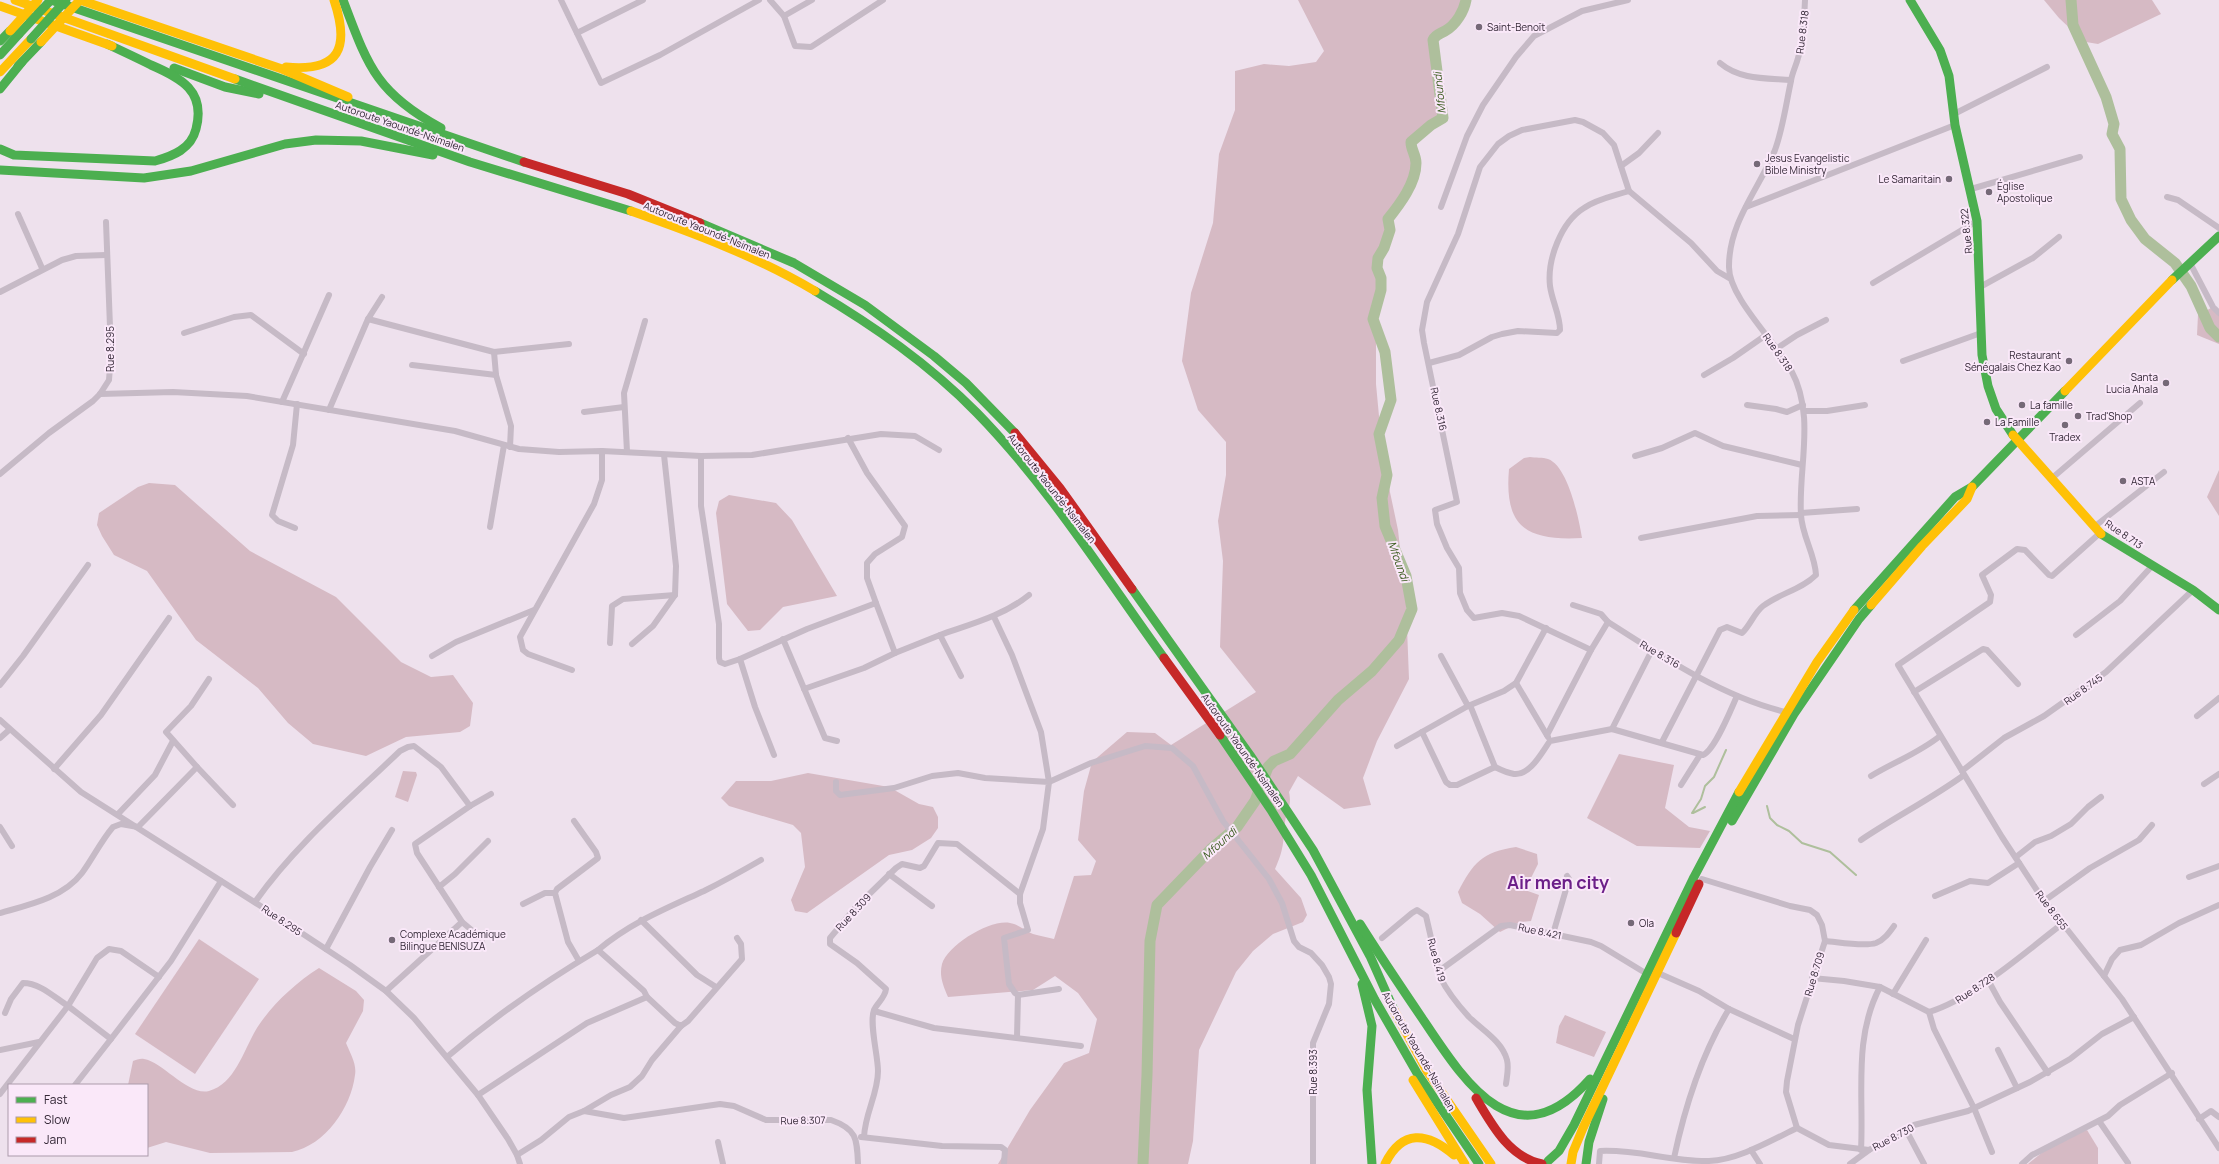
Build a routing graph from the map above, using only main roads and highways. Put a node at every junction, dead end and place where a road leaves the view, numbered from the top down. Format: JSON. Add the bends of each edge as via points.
{"nodes":[{"id":1,"x":15,"y":0,"type":"edge"},
{"id":2,"x":38,"y":0,"type":"edge"},
{"id":3,"x":51,"y":0,"type":"edge"},
{"id":4,"x":66,"y":0,"type":"edge"},
{"id":5,"x":80,"y":0,"type":"edge"},
{"id":6,"x":334,"y":0,"type":"edge"},
{"id":7,"x":343,"y":0,"type":"edge"},
{"id":8,"x":1910,"y":0,"type":"edge"},
{"id":9,"x":0,"y":6,"type":"edge"},
{"id":10,"x":0,"y":42,"type":"edge"},
{"id":11,"x":107,"y":44,"type":"junction"},
{"id":12,"x":0,"y":55,"type":"edge"},
{"id":13,"x":255,"y":60,"type":"junction"},
{"id":14,"x":22,"y":62,"type":"junction"},
{"id":15,"x":0,"y":72,"type":"edge"},
{"id":16,"x":0,"y":85,"type":"edge"},
{"id":17,"x":0,"y":89,"type":"edge"},
{"id":18,"x":292,"y":101,"type":"junction"},
{"id":19,"x":388,"y":116,"type":"junction"},
{"id":20,"x":0,"y":149,"type":"edge"},
{"id":21,"x":496,"y":154,"type":"junction"},
{"id":22,"x":474,"y":163,"type":"junction"},
{"id":23,"x":0,"y":170,"type":"edge"},
{"id":24,"x":2219,"y":236,"type":"edge"},
{"id":25,"x":2016,"y":440,"type":"junction"},
{"id":26,"x":1972,"y":487,"type":"junction"},
{"id":27,"x":2219,"y":610,"type":"edge"},
{"id":28,"x":1313,"y":850,"type":"junction"},
{"id":29,"x":1336,"y":921,"type":"junction"},
{"id":30,"x":1615,"y":1037,"type":"junction"},
{"id":31,"x":1627,"y":1039,"type":"junction"},
{"id":32,"x":1397,"y":1040,"type":"junction"},
{"id":33,"x":1469,"y":1087,"type":"junction"},
{"id":34,"x":1544,"y":1163,"type":"edge"},
{"id":35,"x":1372,"y":1164,"type":"edge"},
{"id":36,"x":1385,"y":1164,"type":"edge"},
{"id":37,"x":1462,"y":1164,"type":"edge"},
{"id":38,"x":1465,"y":1164,"type":"edge"},
{"id":39,"x":1479,"y":1164,"type":"edge"},
{"id":40,"x":1491,"y":1164,"type":"edge"},
{"id":41,"x":1563,"y":1164,"type":"edge"},
{"id":42,"x":1571,"y":1164,"type":"edge"},
{"id":43,"x":1586,"y":1164,"type":"edge"}],
"edges":[{"from":1,"to":18,"type":"main road","name":"Autoroute Yaoundé-Nsimalen"},
{"from":2,"to":10,"type":"main road","bridge":true},
{"from":3,"to":12,"type":"main road","bridge":true},
{"from":3,"to":19,"type":"main road","name":"Autoroute Yaoundé-Nsimalen"},
{"from":4,"to":15,"type":"main road","bridge":true},
{"from":5,"to":13,"type":"main road"},
{"from":5,"to":14,"type":"main road","bridge":true},
{"from":6,"to":13,"type":"main road","via":[[342,24],[343,37],[340,48],[332,58],[318,66],[299,69]]},
{"from":7,"to":21,"type":"main road","via":[[364,55],[384,89],[399,104],[420,118]]},
{"from":8,"to":25,"type":"main road","name":"Rue 8.322","via":[[1945,61],[1955,125],[1977,221],[1981,333],[1988,386],[1996,409]]},
{"from":9,"to":11,"type":"main road"},
{"from":11,"to":18,"type":"main road","via":[[225,87]]},
{"from":11,"to":20,"type":"main road","via":[[172,74],[189,85],[198,106],[199,118],[189,145],[176,155],[155,161],[14,154]]},
{"from":13,"to":19,"type":"main road","via":[[324,86]]},
{"from":14,"to":16,"type":"main road"},
{"from":14,"to":17,"type":"main road"},
{"from":18,"to":22,"type":"main road","name":"Autoroute Yaoundé-Nsimalen"},
{"from":19,"to":21,"type":"main road","name":"Autoroute Yaoundé-Nsimalen"},
{"from":21,"to":28,"type":"main road","name":"Autoroute Yaoundé-Nsimalen","via":[[628,194],[761,248],[865,305],[929,352],[977,393],[1033,454],[1060,488],[1250,755]]},
{"from":22,"to":23,"type":"main road","via":[[380,144],[339,140],[285,144],[191,171],[144,178]]},
{"from":22,"to":29,"type":"main road","name":"Autoroute Yaoundé-Nsimalen","via":[[623,208],[736,251],[784,273],[868,323],[942,380],[1010,448],[1065,520],[1273,812]]},
{"from":24,"to":25,"type":"main road"},
{"from":25,"to":26,"type":"main road"},
{"from":25,"to":27,"type":"main road","name":"Rue 8.713","via":[[2097,530],[2193,590]]},
{"from":26,"to":30,"type":"main road","via":[[1955,497],[1927,527],[1852,612],[1817,662],[1719,829]]},
{"from":26,"to":31,"type":"main road","via":[[1967,499],[1922,546],[1859,619],[1823,671],[1750,788],[1702,879]]},
{"from":28,"to":33,"type":"main road","via":[[1381,957]]},
{"from":28,"to":40,"type":"main road","name":"Autoroute Yaoundé-Nsimalen","via":[[1370,956],[1393,1009],[1427,1071]]},
{"from":29,"to":32,"type":"main road","name":"Autoroute Yaoundé-Nsimalen"},
{"from":29,"to":35,"type":"main road","via":[[1365,992],[1372,1026],[1367,1090]]},
{"from":30,"to":33,"type":"main road","via":[[1581,1092],[1571,1102],[1545,1116],[1531,1118],[1495,1109]]},
{"from":30,"to":34,"type":"main road","via":[[1568,1136],[1559,1151]]},
{"from":31,"to":42,"type":"main road","via":[[1583,1128]]},
{"from":31,"to":43,"type":"main road","via":[[1589,1142]]},
{"from":32,"to":38,"type":"main road","via":[[1404,1062],[1425,1102]]},
{"from":32,"to":39,"type":"main road","name":"Autoroute Yaoundé-Nsimalen","via":[[1444,1118]]},
{"from":33,"to":34,"type":"main road","via":[[1518,1155],[1533,1163]]},
{"from":34,"to":41,"type":"main road"},
{"from":36,"to":37,"type":"main road","via":[[1396,1146],[1416,1136],[1439,1143]]}]}
